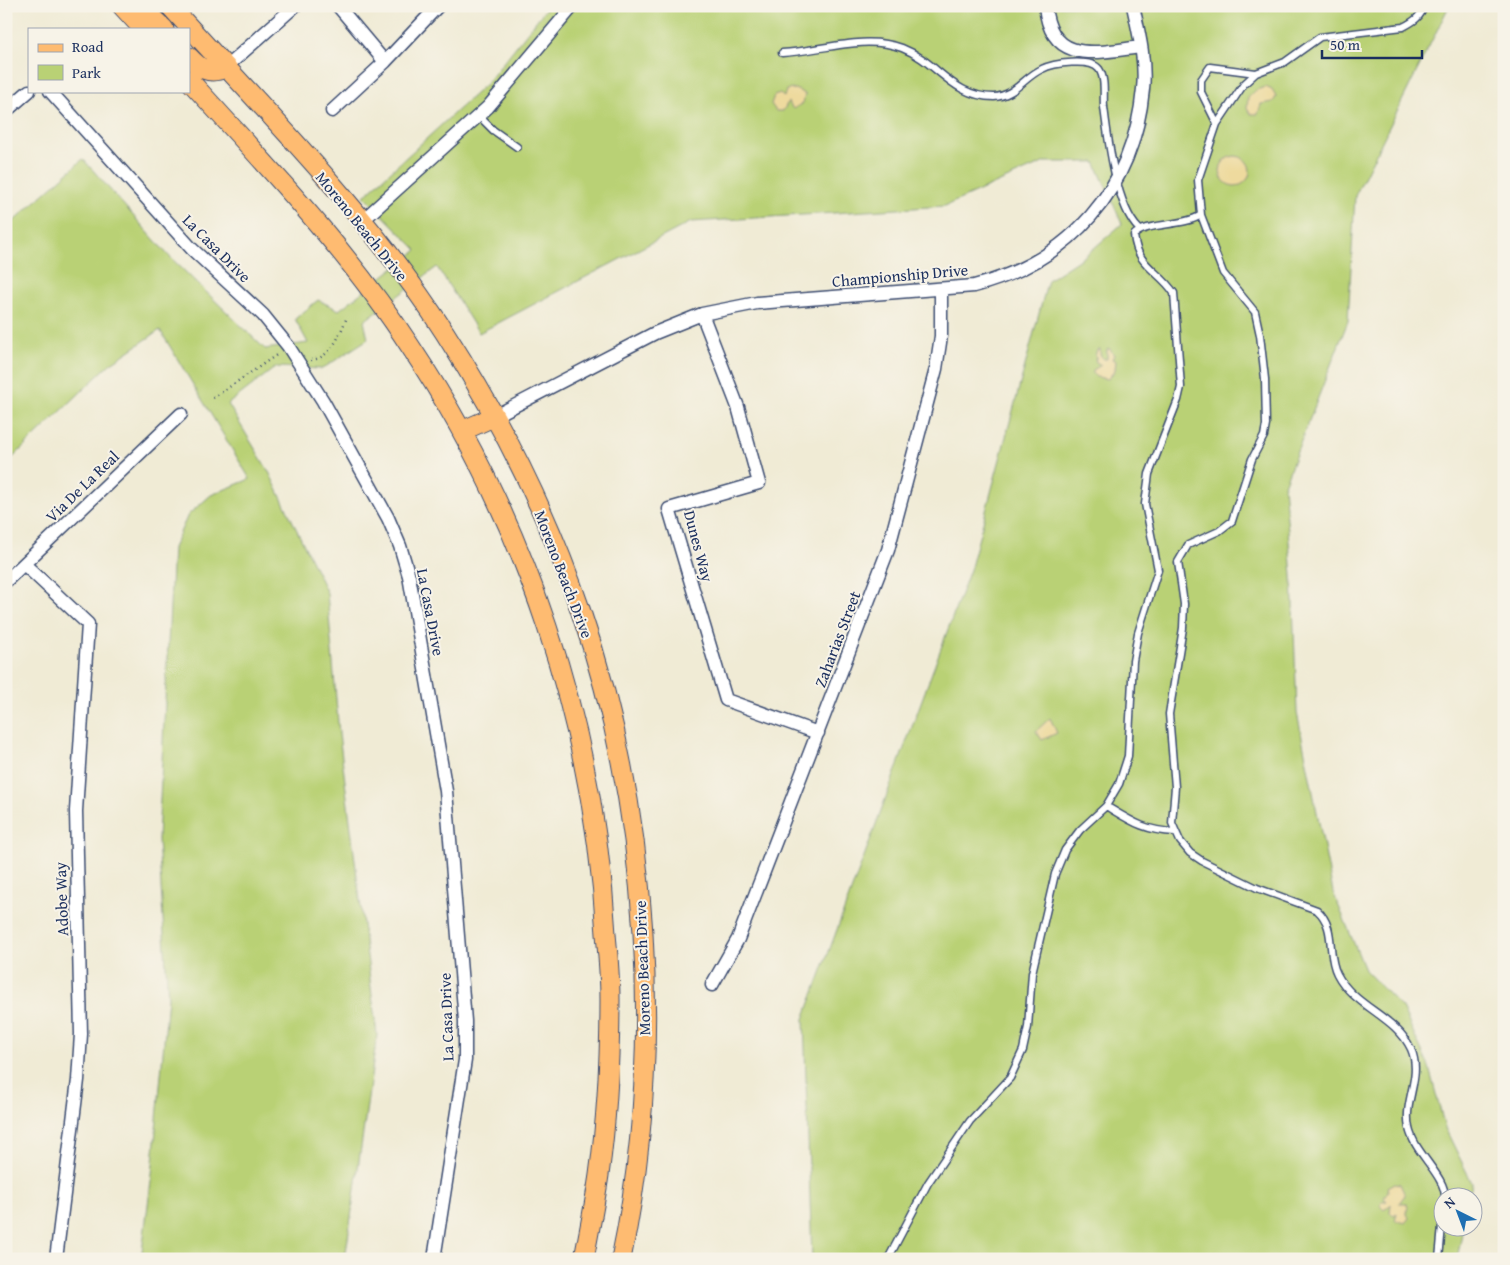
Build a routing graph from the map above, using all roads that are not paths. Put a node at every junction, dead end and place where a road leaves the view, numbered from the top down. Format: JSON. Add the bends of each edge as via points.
{"nodes":[{"id":1,"x":122,"y":6,"type":"edge"},
{"id":2,"x":131,"y":6,"type":"edge"},
{"id":3,"x":170,"y":6,"type":"edge"},
{"id":4,"x":295,"y":6,"type":"edge"},
{"id":5,"x":338,"y":6,"type":"edge"},
{"id":6,"x":438,"y":6,"type":"edge"},
{"id":7,"x":572,"y":6,"type":"edge"},
{"id":8,"x":1045,"y":6,"type":"edge"},
{"id":9,"x":1133,"y":6,"type":"edge"},
{"id":10,"x":1424,"y":6,"type":"edge"},
{"id":11,"x":141,"y":28,"type":"edge"},
{"id":12,"x":163,"y":28,"type":"edge"},
{"id":13,"x":190,"y":28,"type":"edge"},
{"id":14,"x":190,"y":29,"type":"edge"},
{"id":15,"x":1141,"y":47,"type":"junction"},
{"id":16,"x":782,"y":54,"type":"dead end"},
{"id":17,"x":190,"y":57,"type":"edge"},
{"id":18,"x":385,"y":62,"type":"junction"},
{"id":19,"x":225,"y":68,"type":"junction"},
{"id":20,"x":1256,"y":73,"type":"junction"},
{"id":21,"x":190,"y":81,"type":"edge"},
{"id":22,"x":28,"y":92,"type":"edge"},
{"id":23,"x":51,"y":92,"type":"edge"},
{"id":24,"x":6,"y":111,"type":"edge"},
{"id":25,"x":332,"y":111,"type":"dead end"},
{"id":26,"x":478,"y":115,"type":"junction"},
{"id":27,"x":1217,"y":124,"type":"junction"},
{"id":28,"x":517,"y":147,"type":"dead end"},
{"id":29,"x":1116,"y":181,"type":"junction"},
{"id":30,"x":1201,"y":214,"type":"junction"},
{"id":31,"x":362,"y":221,"type":"junction"},
{"id":32,"x":1139,"y":230,"type":"junction"},
{"id":33,"x":941,"y":290,"type":"junction"},
{"id":34,"x":702,"y":314,"type":"junction"},
{"id":35,"x":181,"y":414,"type":"dead end"},
{"id":36,"x":493,"y":417,"type":"junction"},
{"id":37,"x":462,"y":431,"type":"junction"},
{"id":38,"x":24,"y":564,"type":"junction"},
{"id":39,"x":6,"y":581,"type":"edge"},
{"id":40,"x":818,"y":733,"type":"junction"},
{"id":41,"x":1106,"y":806,"type":"junction"},
{"id":42,"x":1175,"y":832,"type":"junction"},
{"id":43,"x":712,"y":985,"type":"dead end"},
{"id":44,"x":1444,"y":1188,"type":"edge"},
{"id":45,"x":1441,"y":1238,"type":"edge"},
{"id":46,"x":56,"y":1259,"type":"edge"},
{"id":47,"x":434,"y":1259,"type":"edge"},
{"id":48,"x":584,"y":1259,"type":"edge"},
{"id":49,"x":621,"y":1259,"type":"edge"},
{"id":50,"x":888,"y":1259,"type":"edge"},
{"id":51,"x":1439,"y":1259,"type":"edge"}],
"edges":[{"from":1,"to":11,"type":"main road"},
{"from":2,"to":12,"type":"main road","via":[[148,14]]},
{"from":3,"to":13,"type":"main road","name":"Moreno Beach Drive"},
{"from":4,"to":19,"type":"street"},
{"from":5,"to":18,"type":"street"},
{"from":6,"to":18,"type":"street"},
{"from":7,"to":26,"type":"street","via":[[504,90]]},
{"from":8,"to":15,"type":"street","via":[[1054,37],[1073,50],[1083,53]]},
{"from":9,"to":15,"type":"street","name":"Championship Drive"},
{"from":10,"to":20,"type":"lane","via":[[1422,13],[1403,27],[1383,32],[1320,37],[1284,62]]},
{"from":14,"to":19,"type":"main road","name":"Moreno Beach Drive"},
{"from":15,"to":29,"type":"street","name":"Championship Drive","via":[[1144,88],[1139,123]]},
{"from":16,"to":29,"type":"lane","via":[[866,42],[901,48],[924,59],[958,89],[988,97],[1002,96],[1018,88],[1042,68],[1082,62],[1094,64],[1103,80]]},
{"from":17,"to":19,"type":"main road","via":[[205,71]]},
{"from":18,"to":25,"type":"street"},
{"from":19,"to":31,"type":"main road","name":"Moreno Beach Drive"},
{"from":20,"to":27,"type":"lane","via":[[1244,84]]},
{"from":20,"to":27,"type":"lane","via":[[1210,67],[1201,80],[1201,92]]},
{"from":21,"to":37,"type":"main road","name":"Moreno Beach Drive","via":[[288,190],[376,296],[411,346]]},
{"from":22,"to":24,"type":"street"},
{"from":23,"to":47,"type":"street","name":"La Casa Drive","via":[[192,249],[263,316],[288,346],[323,401],[388,518],[400,546],[409,576],[446,791],[465,1021],[465,1060]]},
{"from":26,"to":28,"type":"lane"},
{"from":26,"to":31,"type":"street"},
{"from":27,"to":30,"type":"lane","via":[[1198,180]]},
{"from":29,"to":32,"type":"lane","via":[[1127,211]]},
{"from":29,"to":33,"type":"street","name":"Championship Drive","via":[[1084,224],[1028,267],[998,280]]},
{"from":30,"to":32,"type":"lane","via":[[1193,220]]},
{"from":30,"to":42,"type":"lane","via":[[1223,273],[1255,312],[1265,379],[1266,425],[1232,521],[1188,545],[1178,562],[1184,604],[1183,628],[1169,714],[1176,786],[1172,823]]},
{"from":31,"to":36,"type":"main road","name":"Moreno Beach Drive","via":[[444,331]]},
{"from":32,"to":41,"type":"lane","via":[[1134,235],[1140,257],[1174,293],[1180,387],[1149,474],[1145,504],[1158,570],[1138,633],[1133,661],[1128,756],[1119,784]]},
{"from":33,"to":34,"type":"street","name":"Championship Drive","via":[[757,303]]},
{"from":33,"to":40,"type":"street","name":"Zaharias Street","via":[[941,336],[936,369],[899,515]]},
{"from":34,"to":36,"type":"street","name":"Championship Drive","via":[[655,333]]},
{"from":34,"to":40,"type":"street","name":"Dunes Way","via":[[738,407],[759,483],[669,509],[726,700]]},
{"from":35,"to":38,"type":"street","name":"Via De La Real"},
{"from":36,"to":37,"type":"main road"},
{"from":36,"to":49,"type":"main road","name":"Moreno Beach Drive","via":[[546,522],[580,609],[616,738],[628,810],[642,909],[645,995],[642,1090],[634,1176]]},
{"from":37,"to":48,"type":"main road","name":"Moreno Beach Drive","via":[[515,541],[546,622],[564,680],[591,796],[604,883],[610,996],[607,1085],[600,1174]]},
{"from":38,"to":39,"type":"street","name":"Via De La Real"},
{"from":38,"to":46,"type":"street","name":"Adobe Way","via":[[88,624],[76,811],[81,1034]]},
{"from":40,"to":43,"type":"street","name":"Zaharias Street","via":[[738,939]]},
{"from":41,"to":42,"type":"lane","via":[[1141,827]]},
{"from":41,"to":50,"type":"lane","via":[[1064,850],[1055,874],[1032,972],[1023,1050],[1010,1078],[970,1121],[928,1182]]},
{"from":42,"to":44,"type":"lane","via":[[1190,853],[1217,869],[1317,910],[1323,916],[1329,926],[1336,973],[1360,1002],[1405,1037],[1411,1049],[1416,1064],[1408,1127],[1418,1152]]},
{"from":45,"to":51,"type":"lane"}]}
